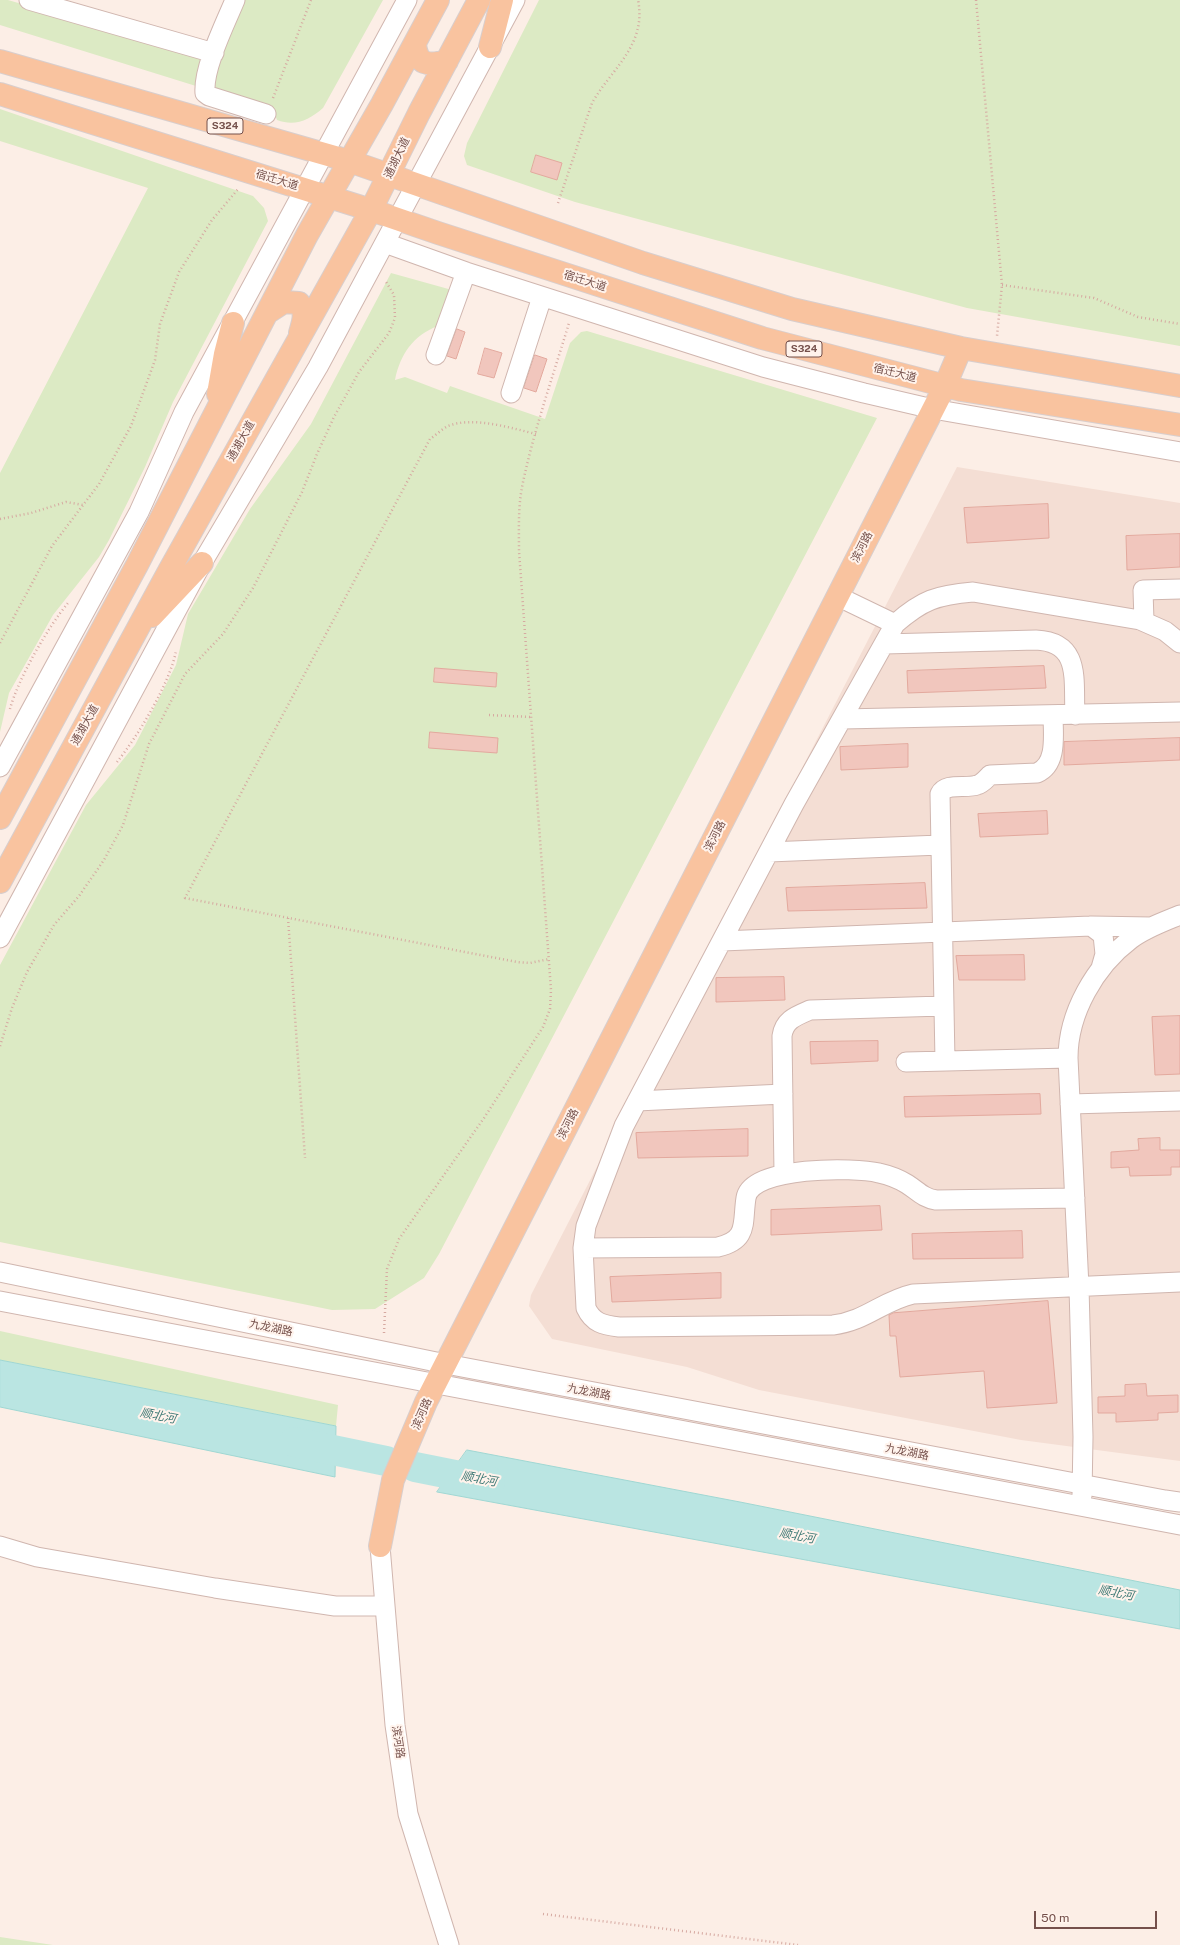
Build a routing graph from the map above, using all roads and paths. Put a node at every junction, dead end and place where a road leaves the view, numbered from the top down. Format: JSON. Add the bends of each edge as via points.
{"nodes":[{"id":1,"x":29,"y":0,"type":"edge"},
{"id":2,"x":235,"y":0,"type":"edge"},
{"id":3,"x":312,"y":0,"type":"edge"},
{"id":4,"x":407,"y":0,"type":"edge"},
{"id":5,"x":438,"y":0,"type":"edge"},
{"id":6,"x":479,"y":0,"type":"edge"},
{"id":7,"x":502,"y":0,"type":"edge"},
{"id":8,"x":515,"y":0,"type":"edge"},
{"id":9,"x":638,"y":0,"type":"edge"},
{"id":10,"x":976,"y":0,"type":"edge"},
{"id":11,"x":414,"y":44,"type":"junction"},
{"id":12,"x":490,"y":48,"type":"junction"},
{"id":13,"x":214,"y":54,"type":"junction"},
{"id":14,"x":0,"y":61,"type":"edge"},
{"id":15,"x":447,"y":61,"type":"junction"},
{"id":16,"x":0,"y":94,"type":"edge"},
{"id":17,"x":266,"y":114,"type":"joint"},
{"id":18,"x":324,"y":154,"type":"junction"},
{"id":19,"x":349,"y":161,"type":"junction"},
{"id":20,"x":253,"y":173,"type":"junction"},
{"id":21,"x":390,"y":174,"type":"junction"},
{"id":22,"x":417,"y":184,"type":"junction"},
{"id":23,"x":306,"y":189,"type":"junction"},
{"id":24,"x":328,"y":196,"type":"junction"},
{"id":25,"x":558,"y":203,"type":"dead end"},
{"id":26,"x":371,"y":210,"type":"junction"},
{"id":27,"x":398,"y":219,"type":"junction"},
{"id":28,"x":385,"y":243,"type":"junction"},
{"id":29,"x":466,"y":272,"type":"junction"},
{"id":30,"x":384,"y":280,"type":"dead end"},
{"id":31,"x":1002,"y":285,"type":"junction"},
{"id":32,"x":542,"y":297,"type":"junction"},
{"id":33,"x":574,"y":307,"type":"junction"},
{"id":34,"x":267,"y":313,"type":"junction"},
{"id":35,"x":233,"y":323,"type":"junction"},
{"id":36,"x":1180,"y":324,"type":"edge"},
{"id":37,"x":299,"y":336,"type":"junction"},
{"id":38,"x":961,"y":348,"type":"junction"},
{"id":39,"x":995,"y":354,"type":"junction"},
{"id":40,"x":436,"y":355,"type":"dead end"},
{"id":41,"x":945,"y":386,"type":"junction"},
{"id":42,"x":1180,"y":386,"type":"edge"},
{"id":43,"x":511,"y":393,"type":"dead end"},
{"id":44,"x":933,"y":409,"type":"junction"},
{"id":45,"x":215,"y":414,"type":"junction"},
{"id":46,"x":1180,"y":425,"type":"edge"},
{"id":47,"x":536,"y":434,"type":"junction"},
{"id":48,"x":1180,"y":452,"type":"edge"},
{"id":49,"x":83,"y":505,"type":"junction"},
{"id":50,"x":0,"y":518,"type":"edge"},
{"id":51,"x":202,"y":563,"type":"junction"},
{"id":52,"x":1180,"y":589,"type":"edge"},
{"id":53,"x":837,"y":596,"type":"junction"},
{"id":54,"x":1144,"y":622,"type":"junction"},
{"id":55,"x":895,"y":624,"type":"junction"},
{"id":56,"x":136,"y":632,"type":"junction"},
{"id":57,"x":0,"y":643,"type":"edge"},
{"id":58,"x":1180,"y":643,"type":"edge"},
{"id":59,"x":884,"y":644,"type":"junction"},
{"id":60,"x":1180,"y":712,"type":"edge"},
{"id":61,"x":489,"y":715,"type":"dead end"},
{"id":62,"x":1053,"y":715,"type":"junction"},
{"id":63,"x":1075,"y":715,"type":"junction"},
{"id":64,"x":531,"y":717,"type":"junction"},
{"id":65,"x":842,"y":719,"type":"junction"},
{"id":66,"x":0,"y":767,"type":"edge"},
{"id":67,"x":0,"y":818,"type":"edge"},
{"id":68,"x":940,"y":845,"type":"junction"},
{"id":69,"x":769,"y":852,"type":"junction"},
{"id":70,"x":0,"y":882,"type":"edge"},
{"id":71,"x":1180,"y":915,"type":"edge"},
{"id":72,"x":288,"y":918,"type":"junction"},
{"id":73,"x":1091,"y":926,"type":"junction"},
{"id":74,"x":1151,"y":927,"type":"junction"},
{"id":75,"x":942,"y":932,"type":"junction"},
{"id":76,"x":0,"y":938,"type":"edge"},
{"id":77,"x":722,"y":940,"type":"junction"},
{"id":78,"x":549,"y":959,"type":"junction"},
{"id":79,"x":1101,"y":968,"type":"junction"},
{"id":80,"x":943,"y":1006,"type":"junction"},
{"id":81,"x":0,"y":1046,"type":"edge"},
{"id":82,"x":1068,"y":1058,"type":"junction"},
{"id":83,"x":945,"y":1061,"type":"junction"},
{"id":84,"x":906,"y":1062,"type":"dead end"},
{"id":85,"x":783,"y":1094,"type":"junction"},
{"id":86,"x":637,"y":1101,"type":"junction"},
{"id":87,"x":1180,"y":1101,"type":"edge"},
{"id":88,"x":1070,"y":1104,"type":"junction"},
{"id":89,"x":305,"y":1158,"type":"dead end"},
{"id":90,"x":784,"y":1173,"type":"junction"},
{"id":91,"x":1075,"y":1198,"type":"junction"},
{"id":92,"x":583,"y":1248,"type":"junction"},
{"id":93,"x":0,"y":1272,"type":"edge"},
{"id":94,"x":1180,"y":1282,"type":"edge"},
{"id":95,"x":1079,"y":1287,"type":"junction"},
{"id":96,"x":0,"y":1301,"type":"edge"},
{"id":97,"x":383,"y":1351,"type":"junction"},
{"id":98,"x":446,"y":1364,"type":"junction"},
{"id":99,"x":436,"y":1384,"type":"junction"},
{"id":100,"x":1084,"y":1485,"type":"junction"},
{"id":101,"x":1180,"y":1502,"type":"edge"},
{"id":102,"x":1081,"y":1506,"type":"junction"},
{"id":103,"x":1180,"y":1525,"type":"edge"},
{"id":104,"x":0,"y":1546,"type":"edge"},
{"id":105,"x":380,"y":1546,"type":"joint"},
{"id":106,"x":385,"y":1606,"type":"junction"},
{"id":107,"x":543,"y":1914,"type":"dead end"},
{"id":108,"x":449,"y":1945,"type":"edge"},
{"id":109,"x":798,"y":1945,"type":"edge"}],
"edges":[{"from":1,"to":13,"type":"street"},
{"from":2,"to":13,"type":"street"},
{"from":3,"to":17,"type":"path"},
{"from":4,"to":18,"type":"street"},
{"from":5,"to":11,"type":"main road"},
{"from":6,"to":15,"type":"main road","name":"通湖大道"},
{"from":7,"to":12,"type":"main road"},
{"from":8,"to":12,"type":"street"},
{"from":9,"to":25,"type":"path","via":[[639,26],[634,41],[625,58],[598,91],[592,103]]},
{"from":10,"to":31,"type":"path"},
{"from":11,"to":15,"type":"main road","via":[[420,60],[435,64]]},
{"from":11,"to":19,"type":"main road"},
{"from":12,"to":22,"type":"street"},
{"from":13,"to":17,"type":"street","via":[[204,84],[205,93]]},
{"from":14,"to":18,"type":"main road","number":"S324"},
{"from":15,"to":21,"type":"main road","name":"通湖大道"},
{"from":16,"to":20,"type":"main road","name":"宿迁大道","number":"S324"},
{"from":18,"to":19,"type":"main road","number":"S324"},
{"from":18,"to":23,"type":"street"},
{"from":19,"to":21,"type":"main road","number":"S324"},
{"from":19,"to":24,"type":"main road"},
{"from":20,"to":23,"type":"main road","name":"宿迁大道","number":"S324"},
{"from":20,"to":49,"type":"path","via":[[212,220],[179,272],[160,324],[155,360],[132,426],[99,484]]},
{"from":21,"to":22,"type":"main road","number":"S324"},
{"from":21,"to":26,"type":"main road","name":"通湖大道"},
{"from":22,"to":27,"type":"street"},
{"from":22,"to":38,"type":"main road","number":"S324","via":[[643,263],[792,309]]},
{"from":23,"to":24,"type":"main road","name":"宿迁大道","number":"S324"},
{"from":23,"to":35,"type":"street"},
{"from":24,"to":26,"type":"main road","name":"宿迁大道","number":"S324"},
{"from":24,"to":34,"type":"main road"},
{"from":26,"to":27,"type":"main road","name":"宿迁大道","number":"S324"},
{"from":26,"to":37,"type":"main road","name":"通湖大道"},
{"from":27,"to":28,"type":"street"},
{"from":27,"to":41,"type":"main road","name":"宿迁大道","number":"S324","via":[[762,338]]},
{"from":28,"to":29,"type":"street"},
{"from":28,"to":51,"type":"street","via":[[318,367]]},
{"from":29,"to":32,"type":"street"},
{"from":29,"to":40,"type":"street"},
{"from":30,"to":81,"type":"path","via":[[394,295],[395,318],[389,333],[359,372],[334,417],[302,492],[253,588],[223,634],[185,674],[149,744],[123,825],[104,860],[79,896],[54,925],[27,972]]},
{"from":31,"to":36,"type":"path","via":[[1094,298],[1138,317]]},
{"from":31,"to":39,"type":"path"},
{"from":32,"to":33,"type":"street"},
{"from":32,"to":43,"type":"street"},
{"from":33,"to":44,"type":"street","via":[[763,367]]},
{"from":33,"to":47,"type":"path"},
{"from":34,"to":37,"type":"main road","via":[[284,302],[299,303],[304,317]]},
{"from":34,"to":45,"type":"main road"},
{"from":35,"to":45,"type":"main road"},
{"from":35,"to":66,"type":"street","via":[[184,412],[139,512]]},
{"from":37,"to":56,"type":"main road","name":"通湖大道"},
{"from":38,"to":39,"type":"main road","number":"S324"},
{"from":38,"to":41,"type":"main road","name":"滨河路"},
{"from":39,"to":42,"type":"main road","number":"S324"},
{"from":41,"to":44,"type":"main road","name":"滨河路"},
{"from":41,"to":46,"type":"main road","name":"宿迁大道","number":"S324"},
{"from":44,"to":48,"type":"street"},
{"from":44,"to":53,"type":"main road","name":"滨河路"},
{"from":45,"to":67,"type":"main road","via":[[137,565]]},
{"from":47,"to":64,"type":"path","via":[[522,488],[519,551]]},
{"from":47,"to":72,"type":"path","via":[[492,424],[469,423],[448,426],[430,439],[185,898]]},
{"from":49,"to":50,"type":"path","via":[[66,502],[31,513]]},
{"from":49,"to":57,"type":"path","via":[[52,546]]},
{"from":51,"to":56,"type":"main road"},
{"from":51,"to":76,"type":"street"},
{"from":52,"to":54,"type":"street","via":[[1143,590]]},
{"from":53,"to":55,"type":"street"},
{"from":53,"to":98,"type":"main road","name":"滨河路"},
{"from":54,"to":55,"type":"street","via":[[973,592],[930,599],[913,608]]},
{"from":54,"to":58,"type":"street","via":[[1165,631]]},
{"from":55,"to":59,"type":"street"},
{"from":56,"to":70,"type":"main road","name":"通湖大道"},
{"from":59,"to":63,"type":"street","via":[[1036,640],[1056,643],[1069,655],[1073,667]]},
{"from":59,"to":65,"type":"street"},
{"from":60,"to":63,"type":"street"},
{"from":61,"to":64,"type":"path"},
{"from":62,"to":63,"type":"street"},
{"from":62,"to":65,"type":"street"},
{"from":62,"to":68,"type":"street","via":[[1053,750],[1048,766],[1043,771],[990,775],[975,786],[942,790],[939,802]]},
{"from":64,"to":78,"type":"path"},
{"from":65,"to":69,"type":"street"},
{"from":68,"to":69,"type":"street"},
{"from":68,"to":75,"type":"street"},
{"from":69,"to":77,"type":"street"},
{"from":71,"to":74,"type":"street"},
{"from":72,"to":78,"type":"path","via":[[517,962],[530,963]]},
{"from":72,"to":89,"type":"path"},
{"from":73,"to":74,"type":"street"},
{"from":73,"to":75,"type":"street"},
{"from":73,"to":79,"type":"street","via":[[1103,935],[1105,954]]},
{"from":74,"to":79,"type":"street","via":[[1131,939]]},
{"from":75,"to":77,"type":"street"},
{"from":75,"to":80,"type":"street"},
{"from":77,"to":86,"type":"street"},
{"from":78,"to":97,"type":"path","via":[[550,1009],[543,1027],[484,1118],[399,1239],[387,1269]]},
{"from":79,"to":82,"type":"street","via":[[1079,1007]]},
{"from":80,"to":83,"type":"street"},
{"from":80,"to":85,"type":"street","via":[[810,1010],[794,1017],[783,1029],[782,1036]]},
{"from":82,"to":83,"type":"street"},
{"from":82,"to":88,"type":"street"},
{"from":83,"to":84,"type":"street"},
{"from":85,"to":86,"type":"street"},
{"from":85,"to":90,"type":"street"},
{"from":86,"to":92,"type":"street","via":[[624,1126],[586,1226]]},
{"from":87,"to":88,"type":"street"},
{"from":88,"to":91,"type":"street"},
{"from":90,"to":91,"type":"street","via":[[858,1170],[880,1173],[907,1184],[928,1199],[936,1200]]},
{"from":90,"to":92,"type":"street","via":[[759,1182],[749,1189],[744,1229],[727,1245]]},
{"from":91,"to":95,"type":"street"},
{"from":92,"to":95,"type":"street","via":[[586,1308],[589,1315],[604,1325],[618,1327],[833,1325],[857,1320],[887,1302],[913,1294]]},
{"from":93,"to":97,"type":"street","name":"九龙湖路"},
{"from":94,"to":95,"type":"street"},
{"from":95,"to":100,"type":"street"},
{"from":96,"to":99,"type":"street","name":"九龙湖路"},
{"from":97,"to":98,"type":"street","name":"九龙湖路"},
{"from":98,"to":99,"type":"main road","name":"滨河路"},
{"from":98,"to":100,"type":"street","name":"九龙湖路"},
{"from":99,"to":102,"type":"street","name":"九龙湖路"},
{"from":99,"to":105,"type":"main road","name":"滨河路","via":[[393,1480]]},
{"from":100,"to":101,"type":"street","name":"九龙湖路"},
{"from":100,"to":102,"type":"street"},
{"from":102,"to":103,"type":"street","name":"九龙湖路"},
{"from":104,"to":106,"type":"street","via":[[37,1557],[215,1588],[335,1606]]},
{"from":105,"to":106,"type":"street","name":"滨河路"},
{"from":106,"to":108,"type":"street","name":"滨河路","via":[[395,1725],[408,1814]]},
{"from":107,"to":109,"type":"path"}]}
